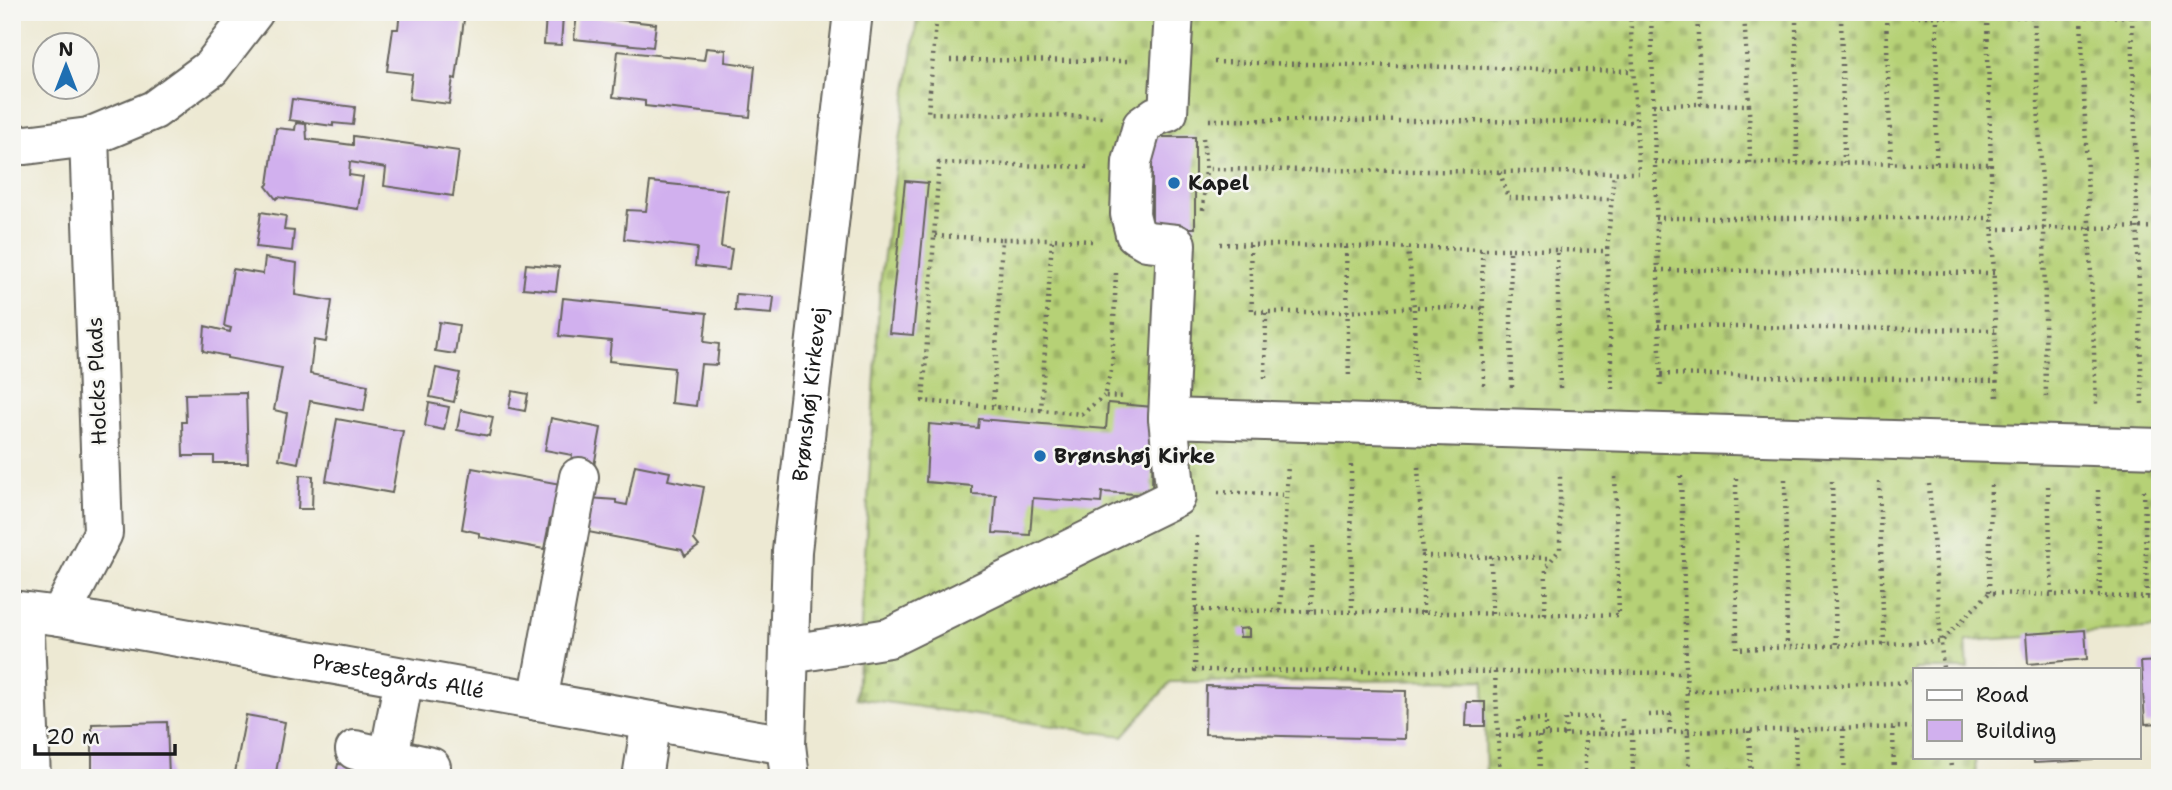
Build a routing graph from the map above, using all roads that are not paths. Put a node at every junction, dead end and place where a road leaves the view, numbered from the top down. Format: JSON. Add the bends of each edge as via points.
{"nodes":[{"id":1,"x":254,"y":12,"type":"edge"},
{"id":2,"x":853,"y":12,"type":"edge"},
{"id":3,"x":1174,"y":12,"type":"edge"},
{"id":4,"x":89,"y":137,"type":"junction"},
{"id":5,"x":12,"y":144,"type":"edge"},
{"id":6,"x":1168,"y":409,"type":"junction"},
{"id":7,"x":2151,"y":447,"type":"edge"},
{"id":8,"x":579,"y":477,"type":"dead end"},
{"id":9,"x":32,"y":613,"type":"edge"},
{"id":10,"x":790,"y":654,"type":"junction"},
{"id":11,"x":404,"y":678,"type":"junction"},
{"id":12,"x":538,"y":701,"type":"junction"},
{"id":13,"x":651,"y":721,"type":"junction"},
{"id":14,"x":788,"y":761,"type":"edge"},
{"id":15,"x":31,"y":778,"type":"edge"},
{"id":16,"x":429,"y":778,"type":"edge"},
{"id":17,"x":642,"y":778,"type":"edge"}],
"edges":[{"from":1,"to":4,"type":"street","via":[[211,68],[155,110]]},
{"from":2,"to":10,"type":"street","name":"Brønshøj Kirkevej","via":[[792,551]]},
{"from":3,"to":6,"type":"street","via":[[1174,117],[1142,126],[1132,169],[1126,238],[1176,244]]},
{"from":4,"to":5,"type":"street"},
{"from":4,"to":9,"type":"street","name":"Holcks Plads","via":[[103,533]]},
{"from":6,"to":7,"type":"street","via":[[1278,421]]},
{"from":6,"to":10,"type":"street","via":[[1176,497],[889,638]]},
{"from":8,"to":12,"type":"street"},
{"from":9,"to":11,"type":"street","name":"Præstegårds Allé"},
{"from":9,"to":15,"type":"street","name":"Holcks Plads"},
{"from":10,"to":14,"type":"street","name":"Brønshøj Kirkevej"},
{"from":11,"to":12,"type":"street","name":"Præstegårds Allé"},
{"from":11,"to":16,"type":"street","via":[[372,754],[431,767]]},
{"from":12,"to":13,"type":"street","name":"Præstegårds Allé"},
{"from":13,"to":14,"type":"street","name":"Præstegårds Allé"},
{"from":13,"to":17,"type":"street"}]}
